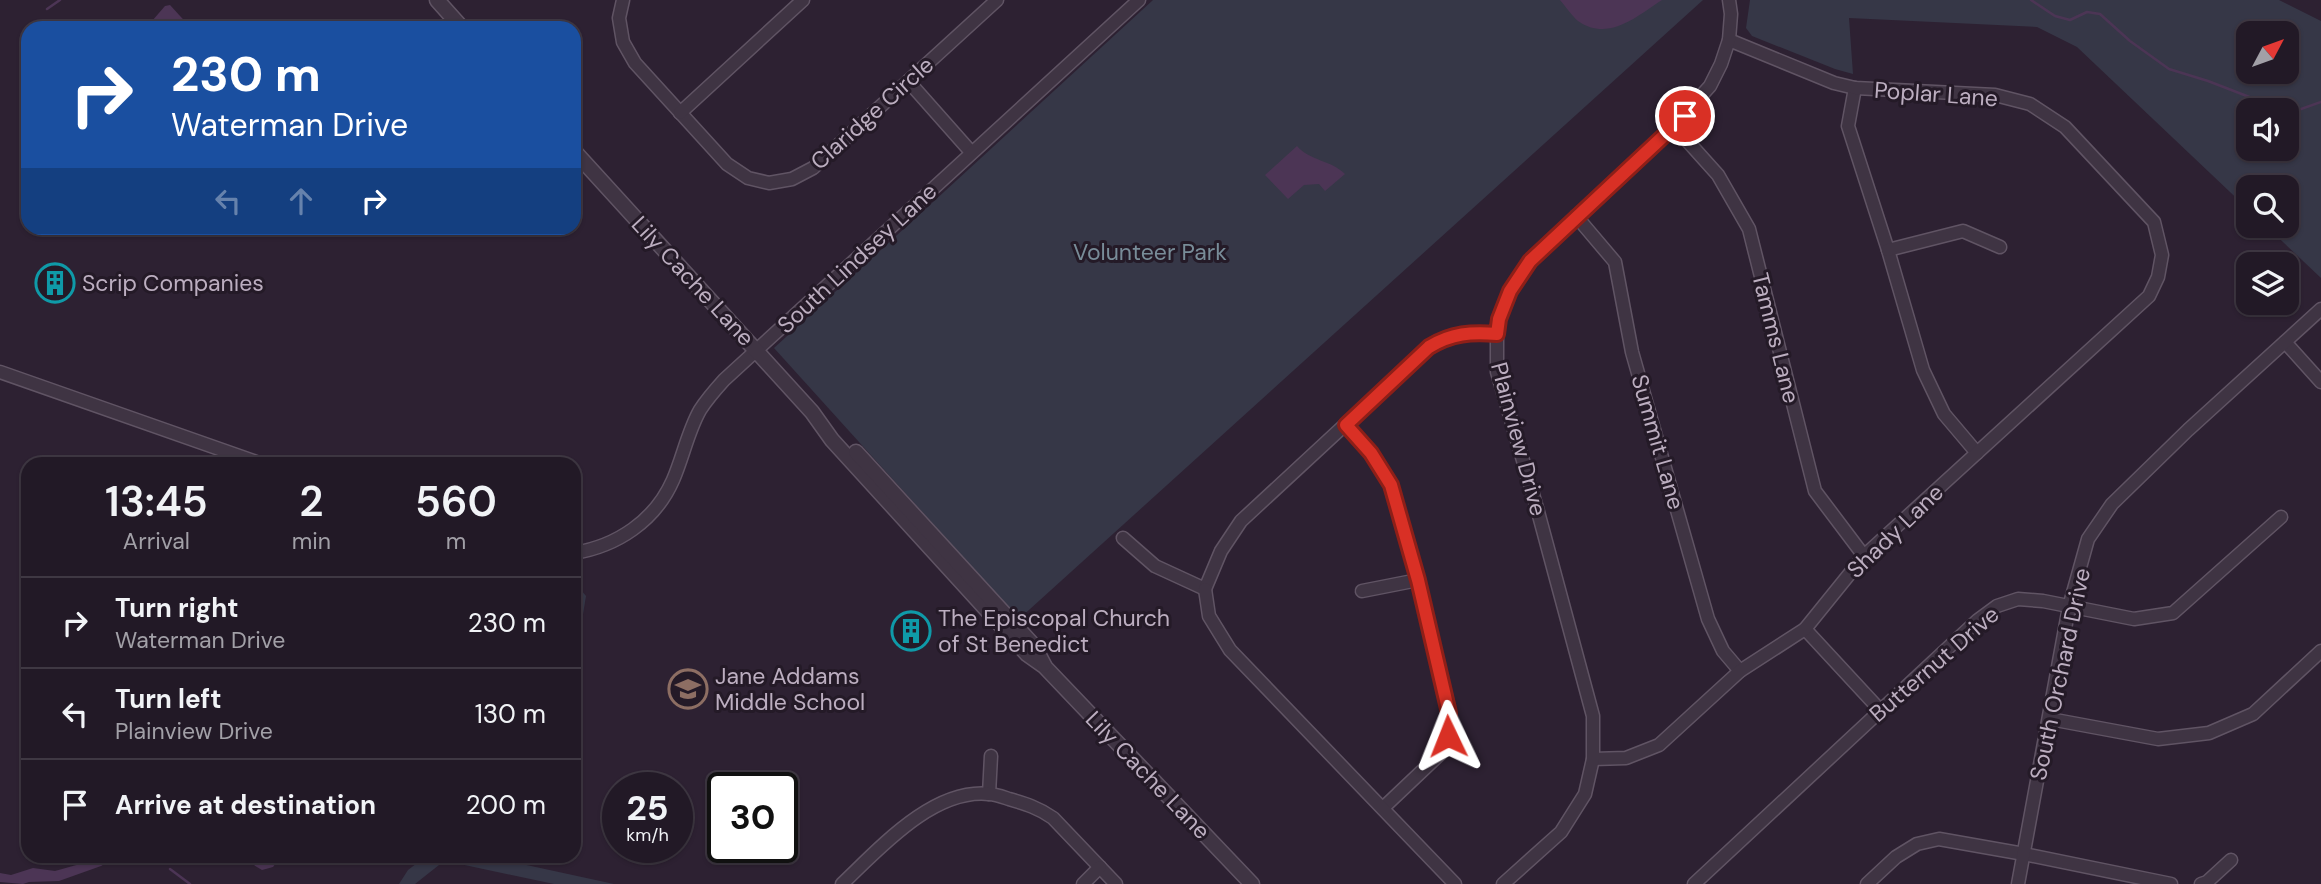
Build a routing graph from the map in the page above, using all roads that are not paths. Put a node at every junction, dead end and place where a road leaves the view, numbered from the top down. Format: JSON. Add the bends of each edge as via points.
{"nodes":[{"id":1,"x":437,"y":0,"type":"edge"},
{"id":2,"x":623,"y":0,"type":"edge"},
{"id":3,"x":803,"y":0,"type":"edge"},
{"id":4,"x":997,"y":0,"type":"edge"},
{"id":5,"x":1139,"y":0,"type":"edge"},
{"id":6,"x":1729,"y":0,"type":"edge"},
{"id":7,"x":456,"y":21,"type":"edge"},
{"id":8,"x":1729,"y":40,"type":"junction"},
{"id":9,"x":909,"y":82,"type":"junction"},
{"id":10,"x":1855,"y":88,"type":"junction"},
{"id":11,"x":680,"y":113,"type":"junction"},
{"id":12,"x":1674,"y":126,"type":"junction"},
{"id":13,"x":971,"y":152,"type":"junction"},
{"id":14,"x":581,"y":159,"type":"edge"},
{"id":15,"x":1576,"y":216,"type":"junction"},
{"id":16,"x":2000,"y":247,"type":"dead end"},
{"id":17,"x":1888,"y":250,"type":"junction"},
{"id":18,"x":2162,"y":255,"type":"joint"},
{"id":19,"x":2321,"y":309,"type":"edge"},
{"id":20,"x":1497,"y":334,"type":"junction"},
{"id":21,"x":2285,"y":342,"type":"junction"},
{"id":22,"x":757,"y":351,"type":"junction"},
{"id":23,"x":0,"y":372,"type":"edge"},
{"id":24,"x":2321,"y":382,"type":"edge"},
{"id":25,"x":1346,"y":425,"type":"junction"},
{"id":26,"x":1977,"y":453,"type":"junction"},
{"id":27,"x":242,"y":457,"type":"edge"},
{"id":28,"x":2281,"y":517,"type":"dead end"},
{"id":29,"x":1123,"y":538,"type":"dead end"},
{"id":30,"x":581,"y":553,"type":"edge"},
{"id":31,"x":1864,"y":556,"type":"junction"},
{"id":32,"x":1418,"y":580,"type":"junction"},
{"id":33,"x":1205,"y":589,"type":"junction"},
{"id":34,"x":1362,"y":591,"type":"dead end"},
{"id":35,"x":2069,"y":607,"type":"junction"},
{"id":36,"x":1805,"y":629,"type":"junction"},
{"id":37,"x":2321,"y":651,"type":"edge"},
{"id":38,"x":1740,"y":671,"type":"junction"},
{"id":39,"x":1880,"y":710,"type":"junction"},
{"id":40,"x":2050,"y":719,"type":"junction"},
{"id":41,"x":991,"y":756,"type":"dead end"},
{"id":42,"x":1594,"y":759,"type":"junction"},
{"id":43,"x":989,"y":794,"type":"junction"},
{"id":44,"x":1383,"y":808,"type":"junction"},
{"id":45,"x":2024,"y":854,"type":"junction"},
{"id":46,"x":2231,"y":860,"type":"dead end"},
{"id":47,"x":1100,"y":867,"type":"junction"},
{"id":48,"x":842,"y":884,"type":"edge"},
{"id":49,"x":1083,"y":884,"type":"edge"},
{"id":50,"x":1116,"y":884,"type":"edge"},
{"id":51,"x":1252,"y":884,"type":"edge"},
{"id":52,"x":1455,"y":884,"type":"edge"},
{"id":53,"x":1503,"y":884,"type":"edge"},
{"id":54,"x":1694,"y":884,"type":"edge"},
{"id":55,"x":1867,"y":884,"type":"edge"},
{"id":56,"x":2018,"y":884,"type":"edge"},
{"id":57,"x":2171,"y":884,"type":"edge"},
{"id":58,"x":2201,"y":884,"type":"edge"}],
"edges":[{"from":1,"to":7,"type":"street"},
{"from":2,"to":11,"type":"street","name":"Claridge Circle","via":[[619,18],[623,42],[635,63]]},
{"from":3,"to":11,"type":"street"},
{"from":4,"to":9,"type":"street","name":"Claridge Circle"},
{"from":5,"to":13,"type":"street","name":"South Lindsey Lane"},
{"from":6,"to":8,"type":"street","name":"Plainview Drive"},
{"from":8,"to":10,"type":"street","name":"Poplar Lane"},
{"from":8,"to":12,"type":"street","name":"Plainview Drive","via":[[1710,86]]},
{"from":9,"to":11,"type":"street","name":"Claridge Circle","via":[[813,168],[792,179],[769,183],[727,164]]},
{"from":9,"to":13,"type":"street"},
{"from":10,"to":17,"type":"street","via":[[1848,126]]},
{"from":10,"to":18,"type":"street","name":"Poplar Lane","via":[[1994,95],[2030,104],[2065,127],[2154,222]]},
{"from":12,"to":15,"type":"street","name":"Plainview Drive"},
{"from":12,"to":31,"type":"street","name":"Tamms Lane","via":[[1718,175],[1749,229],[1815,491]]},
{"from":13,"to":22,"type":"street","name":"South Lindsey Lane"},
{"from":14,"to":22,"type":"street","name":"Lily Cache Lane"},
{"from":15,"to":20,"type":"street","name":"Plainview Drive","via":[[1530,261],[1510,291]]},
{"from":15,"to":38,"type":"street","name":"Summit Lane","via":[[1615,262],[1632,352],[1708,620],[1723,651]]},
{"from":16,"to":17,"type":"street","via":[[1963,231]]},
{"from":17,"to":26,"type":"street","via":[[1923,370],[1944,414]]},
{"from":18,"to":26,"type":"street","name":"Shady Lane","via":[[2149,296]]},
{"from":19,"to":21,"type":"street","name":"South Orchard Drive"},
{"from":20,"to":25,"type":"street","via":[[1460,333],[1429,347]]},
{"from":20,"to":42,"type":"street","name":"Plainview Drive","via":[[1497,372],[1593,716]]},
{"from":21,"to":24,"type":"street"},
{"from":21,"to":35,"type":"street","name":"South Orchard Drive","via":[[2112,504],[2088,540]]},
{"from":22,"to":30,"type":"street","name":"South Lindsey Lane","via":[[701,408],[673,479],[650,515],[609,544]]},
{"from":22,"to":51,"type":"street","name":"Lily Cache Lane","via":[[1023,633],[1044,666]]},
{"from":23,"to":27,"type":"street"},
{"from":25,"to":32,"type":"street","via":[[1391,485]]},
{"from":25,"to":33,"type":"street","via":[[1241,521],[1220,551]]},
{"from":26,"to":31,"type":"street","name":"Shady Lane"},
{"from":28,"to":35,"type":"street","name":"Butternut Drive","via":[[2173,613],[2134,620]]},
{"from":29,"to":33,"type":"street","via":[[1155,566]]},
{"from":31,"to":36,"type":"street","name":"Shady Lane"},
{"from":32,"to":34,"type":"street"},
{"from":32,"to":44,"type":"street","via":[[1449,713],[1448,736],[1440,754]]},
{"from":33,"to":44,"type":"street","via":[[1209,616],[1230,650]]},
{"from":35,"to":39,"type":"street","name":"Butternut Drive","via":[[2018,599],[1997,606]]},
{"from":35,"to":40,"type":"street","name":"South Orchard Drive"},
{"from":36,"to":38,"type":"street","name":"Shady Lane"},
{"from":36,"to":39,"type":"street"},
{"from":37,"to":40,"type":"street","via":[[2253,714],[2209,733],[2158,739]]},
{"from":38,"to":42,"type":"street","name":"Shady Lane","via":[[1660,745],[1626,758]]},
{"from":39,"to":54,"type":"street","name":"Butternut Drive"},
{"from":40,"to":45,"type":"street","name":"South Orchard Drive"},
{"from":41,"to":43,"type":"street"},
{"from":42,"to":53,"type":"street","name":"Plainview Drive","via":[[1586,794],[1561,832]]},
{"from":43,"to":47,"type":"street","via":[[1044,812]]},
{"from":43,"to":48,"type":"street","via":[[970,794],[925,811]]},
{"from":44,"to":52,"type":"street"},
{"from":45,"to":55,"type":"street","via":[[1938,839],[1917,844],[1896,857]]},
{"from":45,"to":56,"type":"street","name":"South Orchard Drive"},
{"from":45,"to":57,"type":"street"},
{"from":46,"to":58,"type":"street"},
{"from":47,"to":49,"type":"street"},
{"from":47,"to":50,"type":"street"}]}
